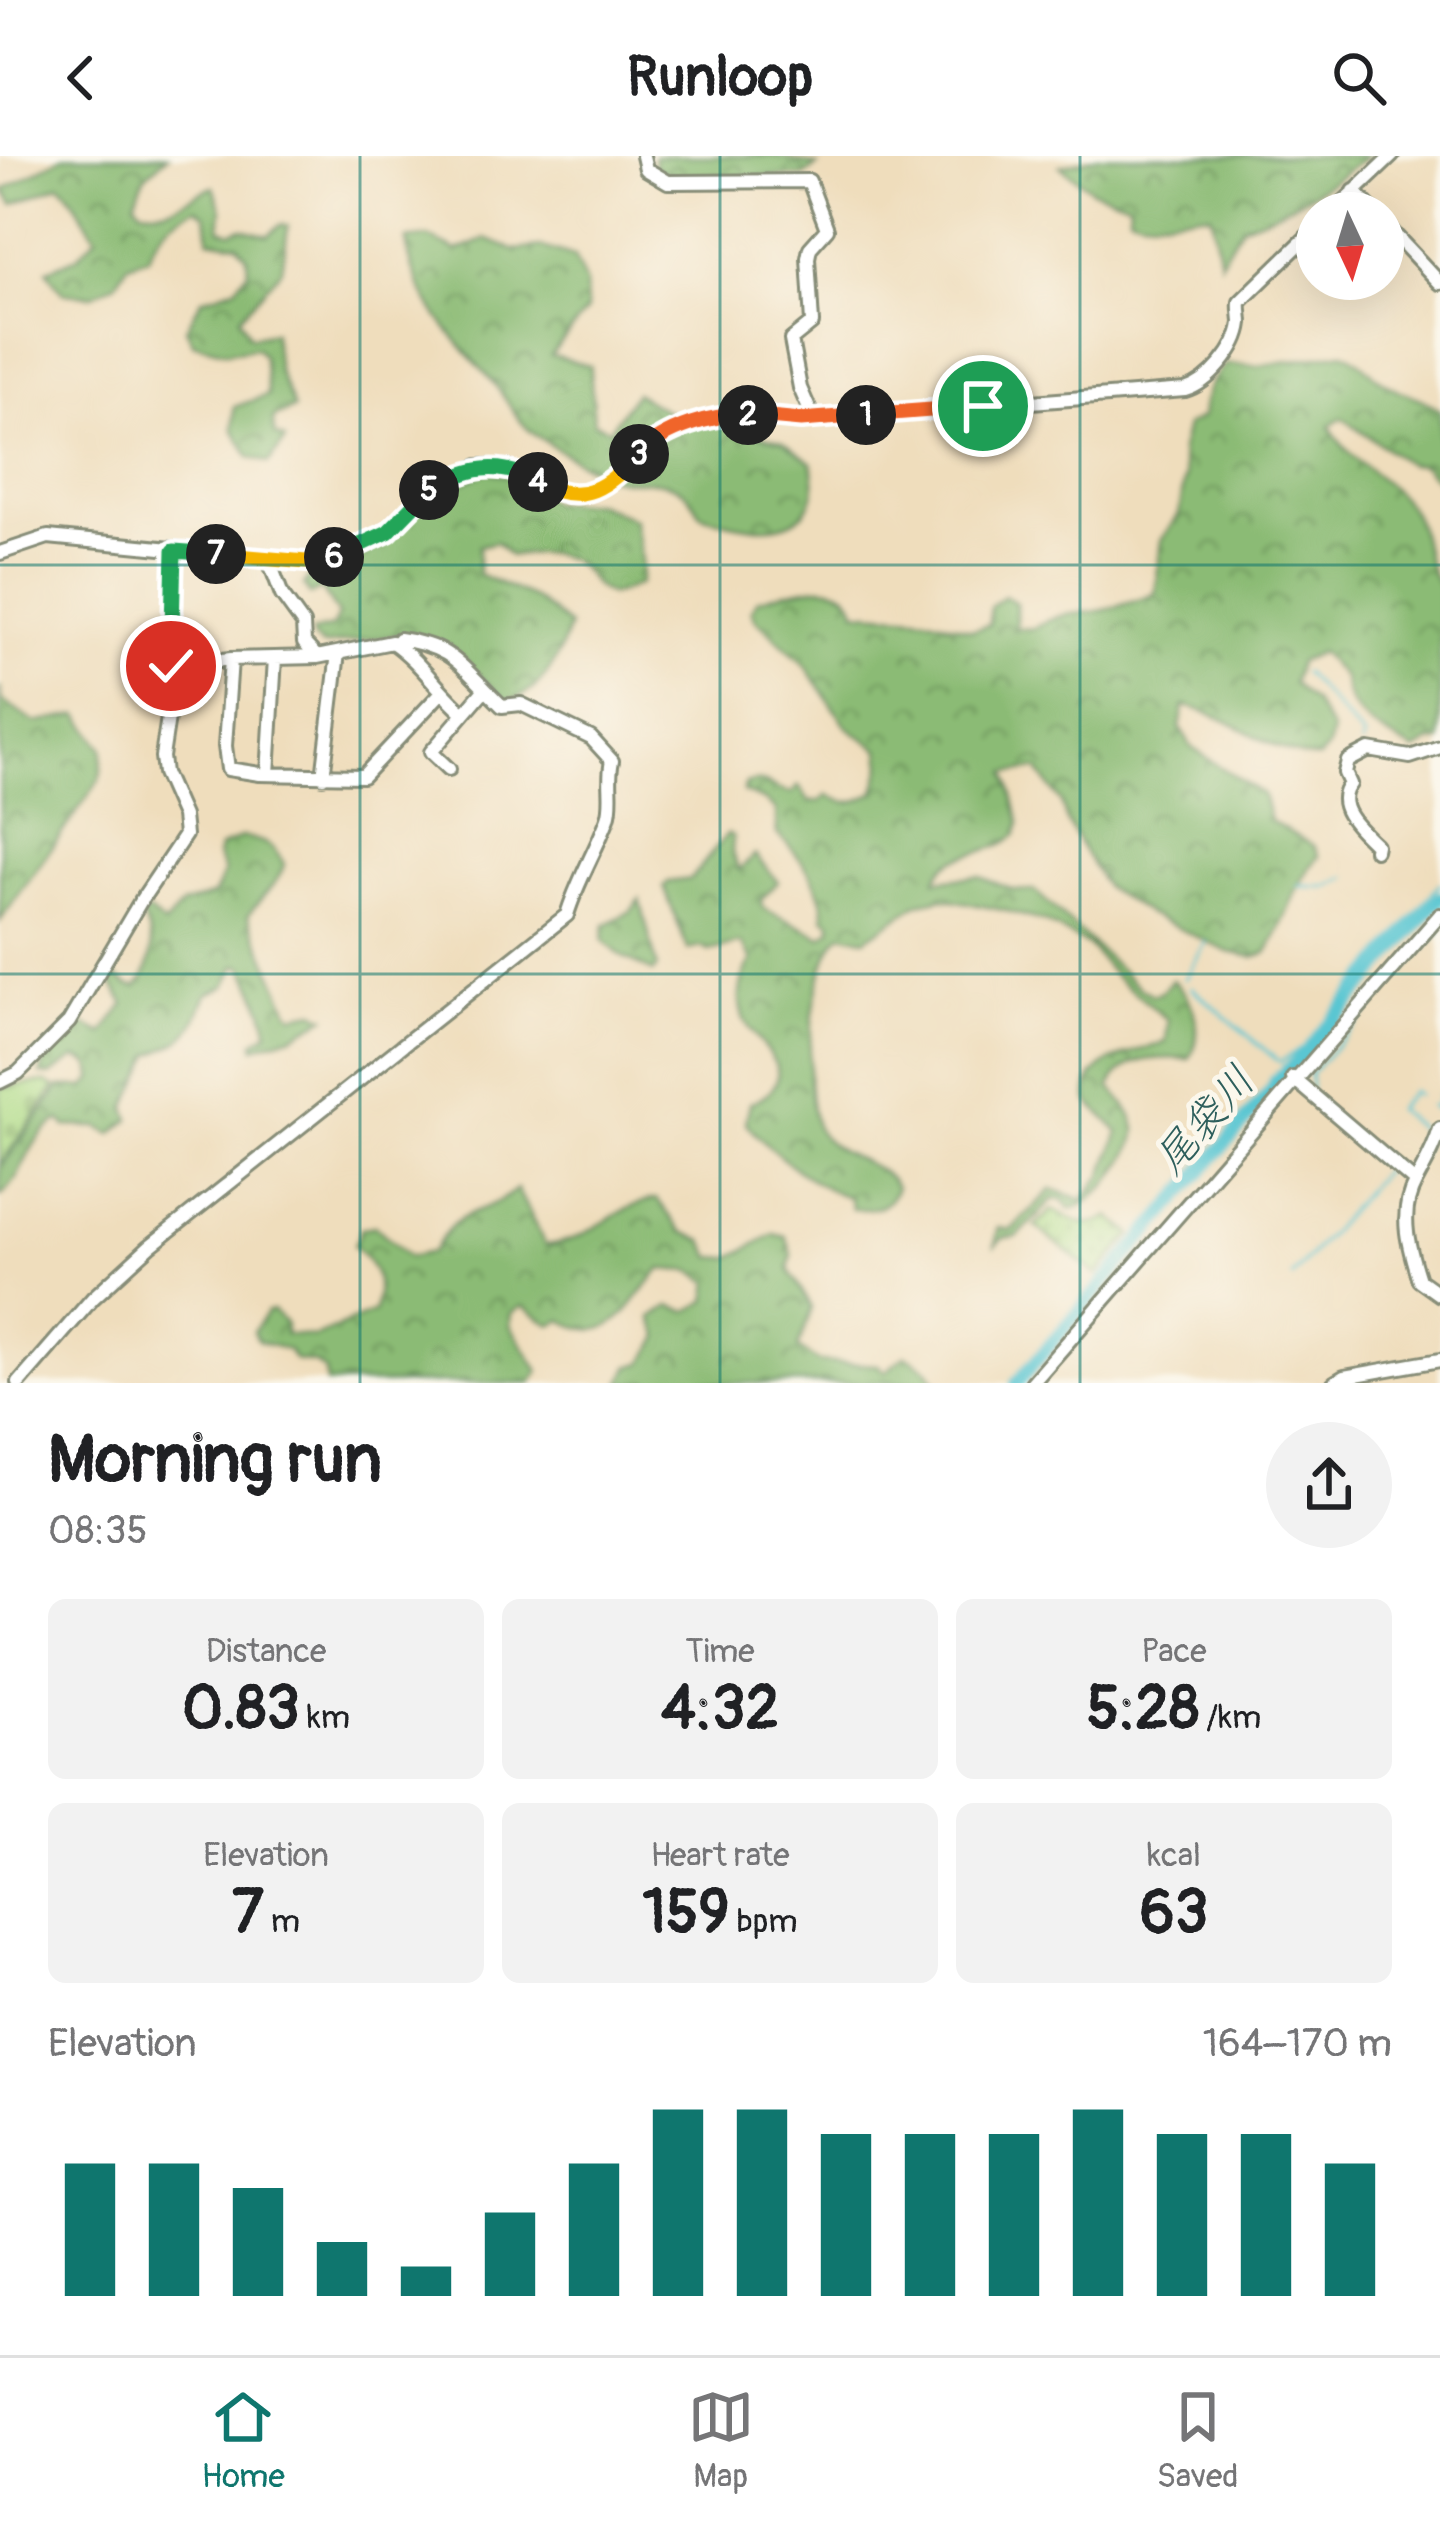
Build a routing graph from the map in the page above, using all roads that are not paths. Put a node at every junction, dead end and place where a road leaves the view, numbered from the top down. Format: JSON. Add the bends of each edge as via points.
{"nodes":[{"id":1,"x":643,"y":156,"type":"edge"},
{"id":2,"x":1392,"y":156,"type":"edge"},
{"id":3,"x":1354,"y":191,"type":"edge"},
{"id":4,"x":1404,"y":245,"type":"edge"},
{"id":5,"x":1296,"y":247,"type":"edge"},
{"id":6,"x":1440,"y":284,"type":"edge"},
{"id":7,"x":810,"y":411,"type":"dead end"},
{"id":8,"x":174,"y":551,"type":"junction"},
{"id":9,"x":0,"y":553,"type":"edge"},
{"id":10,"x":268,"y":558,"type":"junction"},
{"id":11,"x":397,"y":644,"type":"junction"},
{"id":12,"x":338,"y":653,"type":"junction"},
{"id":13,"x":275,"y":658,"type":"junction"},
{"id":14,"x":317,"y":658,"type":"junction"},
{"id":15,"x":231,"y":659,"type":"junction"},
{"id":16,"x":171,"y":666,"type":"junction"},
{"id":17,"x":485,"y":689,"type":"junction"},
{"id":18,"x":441,"y":693,"type":"junction"},
{"id":19,"x":464,"y":713,"type":"junction"},
{"id":20,"x":1440,"y":747,"type":"edge"},
{"id":21,"x":449,"y":769,"type":"dead end"},
{"id":22,"x":268,"y":774,"type":"junction"},
{"id":23,"x":323,"y":777,"type":"junction"},
{"id":24,"x":1375,"y":850,"type":"dead end"},
{"id":25,"x":1440,"y":915,"type":"edge"},
{"id":26,"x":1294,"y":1078,"type":"junction"},
{"id":27,"x":0,"y":1082,"type":"edge"},
{"id":28,"x":1440,"y":1129,"type":"edge"},
{"id":29,"x":1415,"y":1182,"type":"junction"},
{"id":30,"x":1440,"y":1295,"type":"edge"},
{"id":31,"x":1440,"y":1360,"type":"edge"},
{"id":32,"x":19,"y":1383,"type":"edge"},
{"id":33,"x":1032,"y":1383,"type":"edge"},
{"id":34,"x":1334,"y":1383,"type":"edge"}],
"edges":[{"from":1,"to":7,"type":"street","via":[[646,169],[668,182],[809,181],[827,229],[808,258],[812,323],[791,340]]},
{"from":2,"to":3,"type":"street"},
{"from":4,"to":6,"type":"street"},
{"from":5,"to":10,"type":"street","via":[[1240,302],[1238,330],[1196,387],[801,420],[738,415],[653,440],[594,491],[562,494],[508,469],[478,466],[429,490],[372,541],[327,559]]},
{"from":8,"to":9,"type":"street","via":[[48,537]]},
{"from":8,"to":10,"type":"street"},
{"from":8,"to":16,"type":"street"},
{"from":10,"to":14,"type":"street"},
{"from":11,"to":12,"type":"street"},
{"from":11,"to":17,"type":"street","via":[[449,652]]},
{"from":11,"to":18,"type":"street"},
{"from":12,"to":14,"type":"street"},
{"from":12,"to":23,"type":"street"},
{"from":13,"to":14,"type":"street"},
{"from":13,"to":15,"type":"street"},
{"from":13,"to":22,"type":"street"},
{"from":15,"to":16,"type":"street"},
{"from":15,"to":22,"type":"street","via":[[228,769]]},
{"from":16,"to":27,"type":"street","via":[[162,757],[184,835],[69,1022]]},
{"from":17,"to":19,"type":"street"},
{"from":17,"to":32,"type":"street","via":[[502,706],[521,704],[592,738],[612,761],[610,811],[567,915],[118,1274]]},
{"from":18,"to":19,"type":"street"},
{"from":18,"to":23,"type":"street","via":[[372,771]]},
{"from":19,"to":21,"type":"street","via":[[431,752]]},
{"from":20,"to":24,"type":"street","via":[[1410,757],[1369,751],[1348,761],[1341,797]]},
{"from":22,"to":23,"type":"street"},
{"from":25,"to":26,"type":"street"},
{"from":26,"to":29,"type":"street"},
{"from":26,"to":33,"type":"street"},
{"from":28,"to":29,"type":"street"},
{"from":29,"to":30,"type":"street","via":[[1408,1236],[1419,1280]]},
{"from":31,"to":34,"type":"street"}]}
